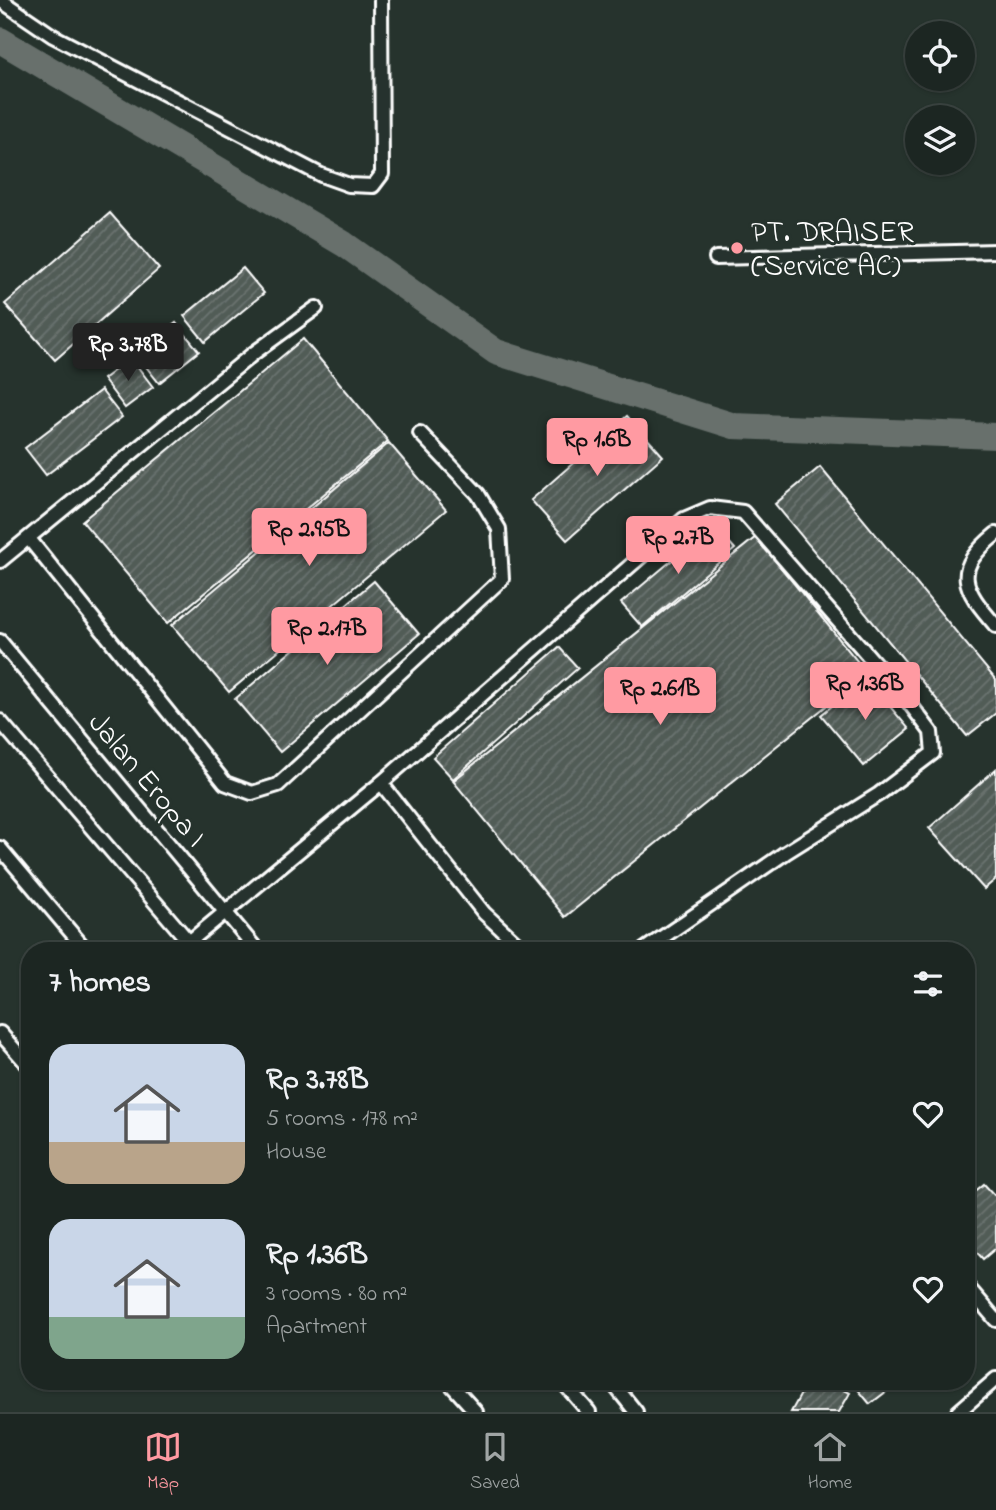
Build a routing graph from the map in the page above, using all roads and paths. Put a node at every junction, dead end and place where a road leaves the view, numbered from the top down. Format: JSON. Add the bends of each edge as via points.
{"nodes":[{"id":1,"x":1,"y":0,"type":"edge"},
{"id":2,"x":381,"y":0,"type":"edge"},
{"id":3,"x":996,"y":251,"type":"edge"},
{"id":4,"x":716,"y":258,"type":"dead end"},
{"id":5,"x":316,"y":308,"type":"dead end"},
{"id":6,"x":420,"y":433,"type":"dead end"},
{"id":7,"x":996,"y":534,"type":"edge"},
{"id":8,"x":30,"y":540,"type":"junction"},
{"id":9,"x":0,"y":561,"type":"edge"},
{"id":10,"x":996,"y":626,"type":"edge"},
{"id":11,"x":0,"y":641,"type":"edge"},
{"id":12,"x":0,"y":721,"type":"edge"},
{"id":13,"x":381,"y":783,"type":"junction"},
{"id":14,"x":0,"y":848,"type":"edge"},
{"id":15,"x":224,"y":910,"type":"junction"},
{"id":16,"x":79,"y":942,"type":"edge"},
{"id":17,"x":189,"y":942,"type":"edge"},
{"id":18,"x":196,"y":942,"type":"edge"},
{"id":19,"x":250,"y":942,"type":"edge"},
{"id":20,"x":516,"y":942,"type":"edge"},
{"id":21,"x":656,"y":942,"type":"edge"},
{"id":22,"x":0,"y":1032,"type":"edge"},
{"id":23,"x":21,"y":1056,"type":"edge"},
{"id":24,"x":975,"y":1296,"type":"edge"},
{"id":25,"x":996,"y":1320,"type":"edge"},
{"id":26,"x":996,"y":1378,"type":"edge"},
{"id":27,"x":456,"y":1390,"type":"edge"},
{"id":28,"x":570,"y":1390,"type":"edge"},
{"id":29,"x":618,"y":1390,"type":"edge"},
{"id":30,"x":476,"y":1412,"type":"edge"},
{"id":31,"x":589,"y":1412,"type":"edge"},
{"id":32,"x":636,"y":1412,"type":"edge"},
{"id":33,"x":958,"y":1412,"type":"edge"}],
"edges":[{"from":1,"to":2,"type":"lane","via":[[53,36],[321,175],[373,187],[382,174]]},
{"from":3,"to":4,"type":"lane"},
{"from":5,"to":8,"type":"lane","via":[[254,353]]},
{"from":6,"to":8,"type":"lane","via":[[478,494],[499,529],[502,579],[278,785],[252,793],[225,783]]},
{"from":7,"to":10,"type":"lane","via":[[976,550],[966,569],[966,586]]},
{"from":8,"to":9,"type":"lane"},
{"from":11,"to":15,"type":"lane","name":"Jalan Eropa I"},
{"from":12,"to":17,"type":"lane"},
{"from":13,"to":15,"type":"lane"},
{"from":13,"to":20,"type":"lane","via":[[484,912]]},
{"from":13,"to":21,"type":"lane","via":[[684,519],[710,508],[743,512],[907,700],[931,732],[933,753]]},
{"from":14,"to":16,"type":"lane"},
{"from":15,"to":18,"type":"lane"},
{"from":15,"to":19,"type":"lane","name":"Jalan Eropa I"},
{"from":22,"to":23,"type":"lane"},
{"from":24,"to":25,"type":"lane"},
{"from":26,"to":33,"type":"lane"},
{"from":27,"to":30,"type":"lane"},
{"from":28,"to":31,"type":"lane"},
{"from":29,"to":32,"type":"lane"}]}
